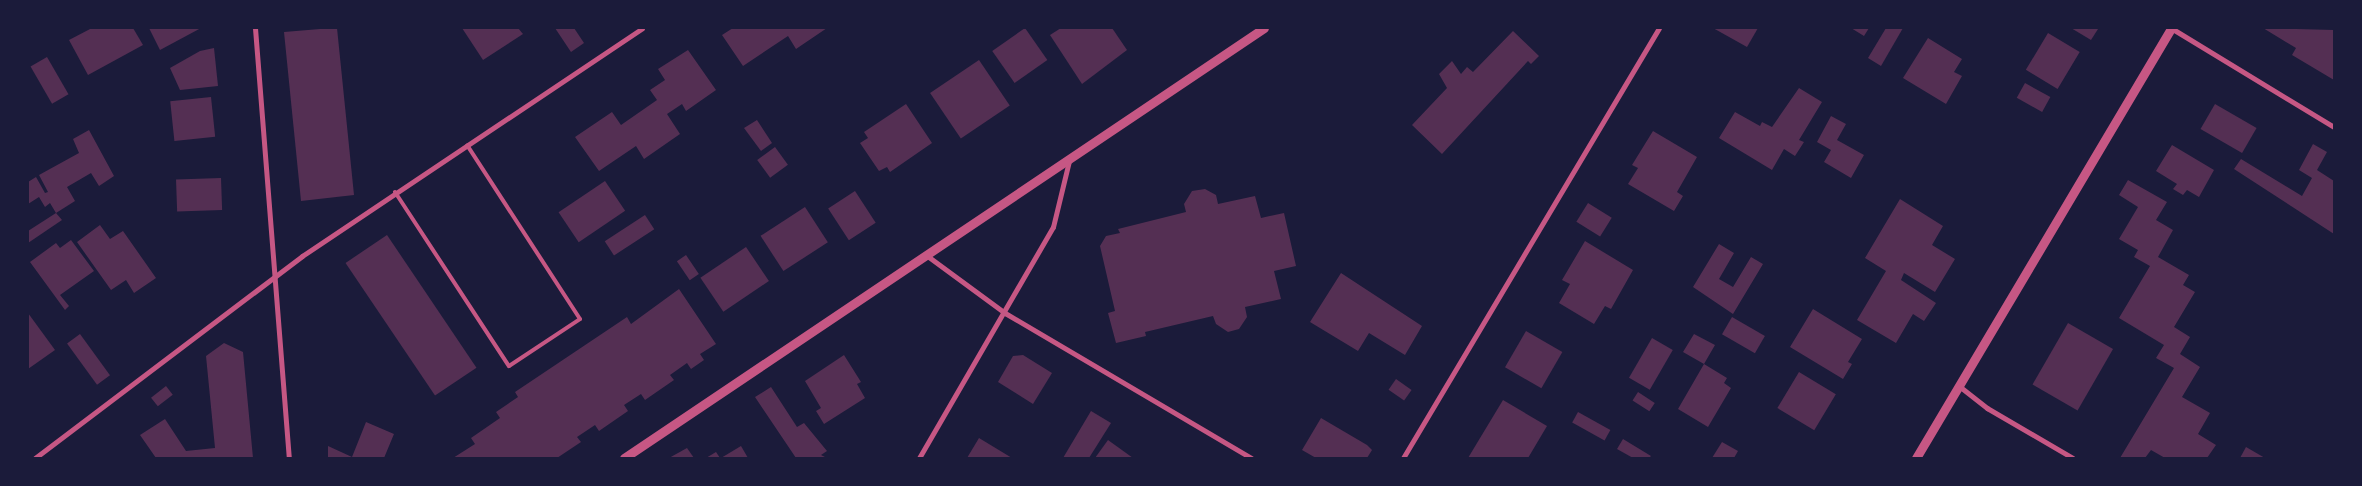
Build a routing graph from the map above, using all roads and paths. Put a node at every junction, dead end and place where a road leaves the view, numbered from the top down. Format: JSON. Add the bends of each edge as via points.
{"nodes":[{"id":1,"x":256,"y":28,"type":"edge"},
{"id":2,"x":642,"y":28,"type":"edge"},
{"id":3,"x":1264,"y":28,"type":"edge"},
{"id":4,"x":1659,"y":28,"type":"edge"},
{"id":5,"x":2171,"y":28,"type":"edge"},
{"id":6,"x":2334,"y":127,"type":"edge"},
{"id":7,"x":467,"y":146,"type":"junction"},
{"id":8,"x":1068,"y":161,"type":"junction"},
{"id":9,"x":394,"y":192,"type":"junction"},
{"id":10,"x":926,"y":255,"type":"junction"},
{"id":11,"x":274,"y":277,"type":"junction"},
{"id":12,"x":1006,"y":313,"type":"junction"},
{"id":13,"x":1959,"y":386,"type":"junction"},
{"id":14,"x":35,"y":458,"type":"edge"},
{"id":15,"x":289,"y":458,"type":"edge"},
{"id":16,"x":624,"y":458,"type":"edge"},
{"id":17,"x":919,"y":458,"type":"edge"},
{"id":18,"x":1252,"y":458,"type":"edge"},
{"id":19,"x":1403,"y":458,"type":"edge"},
{"id":20,"x":1916,"y":458,"type":"edge"},
{"id":21,"x":2073,"y":458,"type":"edge"}],
"edges":[{"from":1,"to":11,"type":"street"},
{"from":2,"to":7,"type":"street"},
{"from":3,"to":8,"type":"street"},
{"from":4,"to":19,"type":"street"},
{"from":5,"to":6,"type":"street"},
{"from":5,"to":13,"type":"street"},
{"from":7,"to":9,"type":"street"},
{"from":7,"to":9,"type":"lane","via":[[580,319],[509,366]]},
{"from":8,"to":10,"type":"street"},
{"from":8,"to":12,"type":"street","via":[[1053,227]]},
{"from":9,"to":11,"type":"street"},
{"from":10,"to":12,"type":"street"},
{"from":10,"to":16,"type":"street"},
{"from":11,"to":14,"type":"street"},
{"from":11,"to":15,"type":"street"},
{"from":12,"to":17,"type":"street"},
{"from":12,"to":18,"type":"street"},
{"from":13,"to":20,"type":"street"},
{"from":13,"to":21,"type":"street","via":[[1987,408]]}]}
